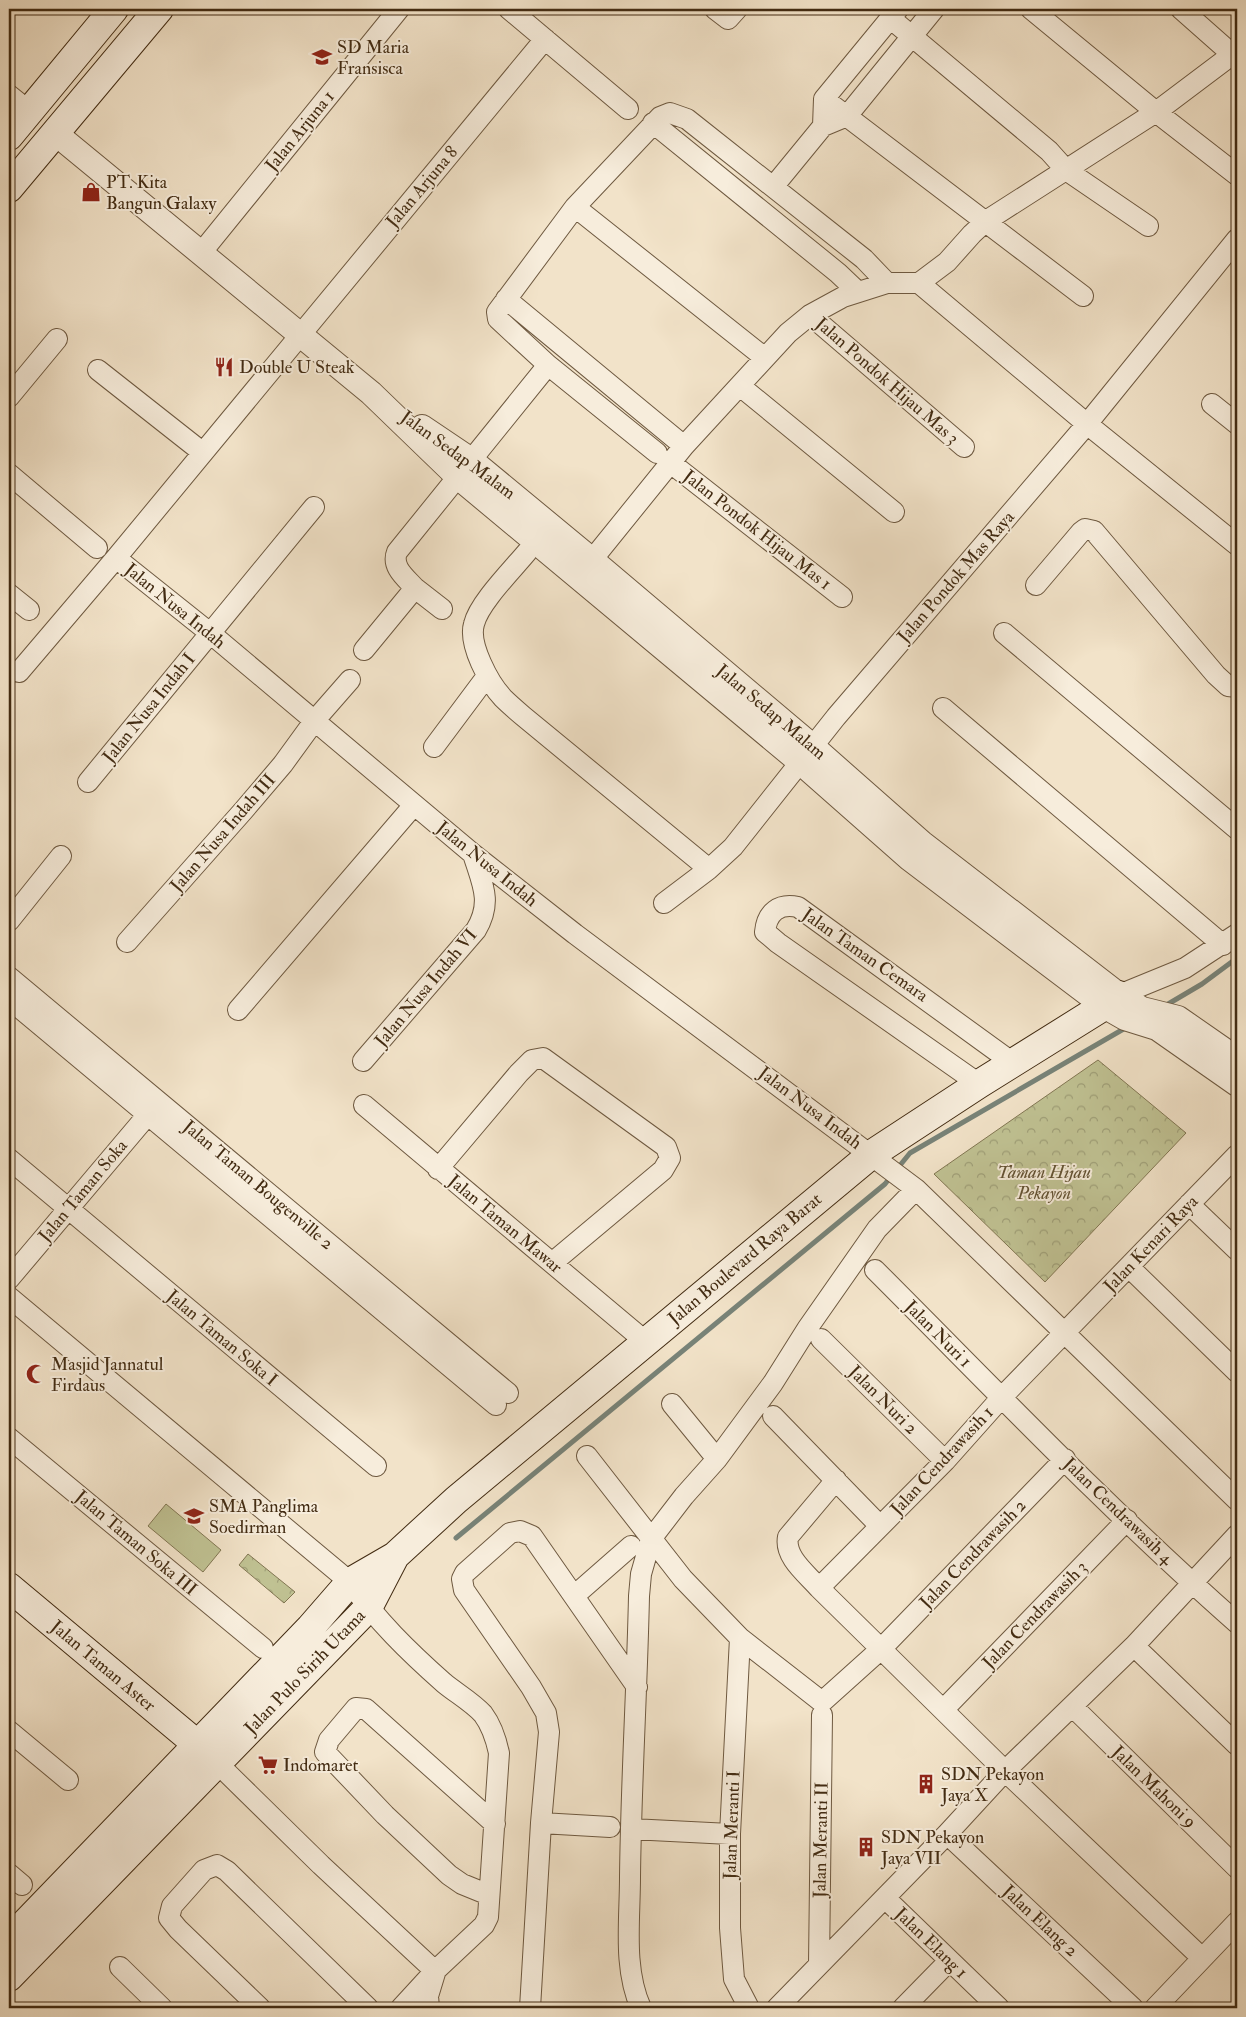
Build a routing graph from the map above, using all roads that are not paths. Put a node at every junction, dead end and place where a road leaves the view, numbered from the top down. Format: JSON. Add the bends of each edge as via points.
{"nodes":[{"id":1,"x":114,"y":9,"type":"edge"},
{"id":2,"x":159,"y":9,"type":"edge"},
{"id":3,"x":399,"y":9,"type":"edge"},
{"id":4,"x":509,"y":9,"type":"edge"},
{"id":5,"x":934,"y":9,"type":"edge"},
{"id":6,"x":1031,"y":9,"type":"edge"},
{"id":7,"x":1181,"y":9,"type":"edge"},
{"id":8,"x":894,"y":14,"type":"edge"},
{"id":9,"x":911,"y":37,"type":"junction"},
{"id":10,"x":545,"y":39,"type":"junction"},
{"id":11,"x":1235,"y":53,"type":"edge"},
{"id":12,"x":824,"y":99,"type":"junction"},
{"id":13,"x":19,"y":103,"type":"edge"},
{"id":14,"x":628,"y":109,"type":"dead end"},
{"id":15,"x":1156,"y":112,"type":"junction"},
{"id":16,"x":847,"y":116,"type":"junction"},
{"id":17,"x":653,"y":123,"type":"junction"},
{"id":18,"x":823,"y":126,"type":"junction"},
{"id":19,"x":55,"y":133,"type":"junction"},
{"id":20,"x":9,"y":136,"type":"edge"},
{"id":21,"x":1066,"y":170,"type":"junction"},
{"id":22,"x":1237,"y":175,"type":"edge"},
{"id":23,"x":773,"y":187,"type":"junction"},
{"id":24,"x":9,"y":188,"type":"edge"},
{"id":25,"x":575,"y":207,"type":"junction"},
{"id":26,"x":986,"y":221,"type":"junction"},
{"id":27,"x":1148,"y":226,"type":"dead end"},
{"id":28,"x":1237,"y":240,"type":"edge"},
{"id":29,"x":201,"y":253,"type":"junction"},
{"id":30,"x":887,"y":283,"type":"junction"},
{"id":31,"x":918,"y":283,"type":"junction"},
{"id":32,"x":858,"y":292,"type":"junction"},
{"id":33,"x":1083,"y":296,"type":"dead end"},
{"id":34,"x":506,"y":299,"type":"junction"},
{"id":35,"x":810,"y":315,"type":"junction"},
{"id":36,"x":299,"y":334,"type":"junction"},
{"id":37,"x":57,"y":339,"type":"dead end"},
{"id":38,"x":765,"y":358,"type":"junction"},
{"id":39,"x":548,"y":365,"type":"junction"},
{"id":40,"x":98,"y":370,"type":"dead end"},
{"id":41,"x":740,"y":386,"type":"junction"},
{"id":42,"x":9,"y":397,"type":"edge"},
{"id":43,"x":1212,"y":404,"type":"dead end"},
{"id":44,"x":1087,"y":424,"type":"junction"},
{"id":45,"x":1237,"y":424,"type":"edge"},
{"id":46,"x":684,"y":446,"type":"junction"},
{"id":47,"x":964,"y":447,"type":"dead end"},
{"id":48,"x":202,"y":452,"type":"junction"},
{"id":49,"x":664,"y":458,"type":"junction"},
{"id":50,"x":464,"y":468,"type":"junction"},
{"id":51,"x":9,"y":474,"type":"edge"},
{"id":52,"x":314,"y":507,"type":"dead end"},
{"id":53,"x":894,"y":512,"type":"dead end"},
{"id":54,"x":1237,"y":545,"type":"edge"},
{"id":55,"x":97,"y":548,"type":"dead end"},
{"id":56,"x":527,"y":552,"type":"dead end"},
{"id":57,"x":116,"y":558,"type":"junction"},
{"id":58,"x":585,"y":568,"type":"junction"},
{"id":59,"x":1036,"y":585,"type":"dead end"},
{"id":60,"x":415,"y":588,"type":"junction"},
{"id":61,"x":9,"y":594,"type":"edge"},
{"id":62,"x":842,"y":597,"type":"dead end"},
{"id":63,"x":442,"y":609,"type":"dead end"},
{"id":64,"x":29,"y":610,"type":"dead end"},
{"id":65,"x":210,"y":633,"type":"junction"},
{"id":66,"x":1004,"y":633,"type":"dead end"},
{"id":67,"x":364,"y":650,"type":"dead end"},
{"id":68,"x":19,"y":672,"type":"dead end"},
{"id":69,"x":487,"y":676,"type":"junction"},
{"id":70,"x":350,"y":680,"type":"dead end"},
{"id":71,"x":1234,"y":689,"type":"edge"},
{"id":72,"x":943,"y":708,"type":"dead end"},
{"id":73,"x":314,"y":720,"type":"junction"},
{"id":74,"x":434,"y":747,"type":"dead end"},
{"id":75,"x":806,"y":754,"type":"junction"},
{"id":76,"x":88,"y":782,"type":"dead end"},
{"id":77,"x":414,"y":805,"type":"junction"},
{"id":78,"x":1237,"y":829,"type":"edge"},
{"id":79,"x":473,"y":854,"type":"junction"},
{"id":80,"x":61,"y":856,"type":"dead end"},
{"id":81,"x":709,"y":869,"type":"junction"},
{"id":82,"x":664,"y":903,"type":"dead end"},
{"id":83,"x":9,"y":920,"type":"edge"},
{"id":84,"x":1230,"y":940,"type":"edge"},
{"id":85,"x":126,"y":942,"type":"dead end"},
{"id":86,"x":9,"y":977,"type":"edge"},
{"id":87,"x":9,"y":999,"type":"edge"},
{"id":88,"x":1122,"y":1007,"type":"junction"},
{"id":89,"x":238,"y":1010,"type":"dead end"},
{"id":90,"x":1237,"y":1059,"type":"edge"},
{"id":91,"x":363,"y":1061,"type":"dead end"},
{"id":92,"x":1013,"y":1063,"type":"junction"},
{"id":93,"x":979,"y":1084,"type":"junction"},
{"id":94,"x":1237,"y":1084,"type":"edge"},
{"id":95,"x":364,"y":1105,"type":"dead end"},
{"id":96,"x":153,"y":1108,"type":"junction"},
{"id":97,"x":1237,"y":1155,"type":"edge"},
{"id":98,"x":878,"y":1158,"type":"junction"},
{"id":99,"x":9,"y":1159,"type":"edge"},
{"id":100,"x":438,"y":1169,"type":"junction"},
{"id":101,"x":910,"y":1184,"type":"junction"},
{"id":102,"x":1189,"y":1204,"type":"junction"},
{"id":103,"x":68,"y":1209,"type":"junction"},
{"id":104,"x":1237,"y":1250,"type":"edge"},
{"id":105,"x":552,"y":1263,"type":"junction"},
{"id":106,"x":1129,"y":1267,"type":"junction"},
{"id":107,"x":875,"y":1270,"type":"dead end"},
{"id":108,"x":9,"y":1280,"type":"edge"},
{"id":109,"x":9,"y":1297,"type":"edge"},
{"id":110,"x":1065,"y":1333,"type":"junction"},
{"id":111,"x":821,"y":1339,"type":"dead end"},
{"id":112,"x":646,"y":1342,"type":"junction"},
{"id":113,"x":1237,"y":1372,"type":"edge"},
{"id":114,"x":1002,"y":1397,"type":"junction"},
{"id":115,"x":502,"y":1399,"type":"dead end"},
{"id":116,"x":672,"y":1404,"type":"dead end"},
{"id":117,"x":773,"y":1416,"type":"dead end"},
{"id":118,"x":9,"y":1438,"type":"edge"},
{"id":119,"x":587,"y":1456,"type":"dead end"},
{"id":120,"x":718,"y":1459,"type":"junction"},
{"id":121,"x":1065,"y":1459,"type":"junction"},
{"id":122,"x":945,"y":1461,"type":"junction"},
{"id":123,"x":376,"y":1466,"type":"dead end"},
{"id":124,"x":836,"y":1480,"type":"junction"},
{"id":125,"x":1237,"y":1500,"type":"edge"},
{"id":126,"x":1127,"y":1520,"type":"junction"},
{"id":127,"x":880,"y":1526,"type":"junction"},
{"id":128,"x":1237,"y":1535,"type":"edge"},
{"id":129,"x":651,"y":1539,"type":"junction"},
{"id":130,"x":631,"y":1546,"type":"dead end"},
{"id":131,"x":395,"y":1556,"type":"junction"},
{"id":132,"x":350,"y":1582,"type":"junction"},
{"id":133,"x":1193,"y":1584,"type":"junction"},
{"id":134,"x":9,"y":1587,"type":"edge"},
{"id":135,"x":819,"y":1588,"type":"junction"},
{"id":136,"x":574,"y":1596,"type":"junction"},
{"id":137,"x":368,"y":1608,"type":"junction"},
{"id":138,"x":1237,"y":1623,"type":"edge"},
{"id":139,"x":740,"y":1638,"type":"junction"},
{"id":140,"x":1134,"y":1646,"type":"junction"},
{"id":141,"x":263,"y":1648,"type":"dead end"},
{"id":142,"x":881,"y":1649,"type":"junction"},
{"id":143,"x":637,"y":1687,"type":"junction"},
{"id":144,"x":1072,"y":1706,"type":"junction"},
{"id":145,"x":944,"y":1709,"type":"junction"},
{"id":146,"x":822,"y":1715,"type":"dead end"},
{"id":147,"x":9,"y":1731,"type":"edge"},
{"id":148,"x":1237,"y":1745,"type":"edge"},
{"id":149,"x":207,"y":1754,"type":"junction"},
{"id":150,"x":1005,"y":1770,"type":"junction"},
{"id":151,"x":68,"y":1780,"type":"dead end"},
{"id":152,"x":157,"y":1805,"type":"junction"},
{"id":153,"x":495,"y":1824,"type":"junction"},
{"id":154,"x":541,"y":1824,"type":"junction"},
{"id":155,"x":610,"y":1827,"type":"dead end"},
{"id":156,"x":631,"y":1829,"type":"junction"},
{"id":157,"x":730,"y":1834,"type":"junction"},
{"id":158,"x":947,"y":1834,"type":"junction"},
{"id":159,"x":1237,"y":1868,"type":"edge"},
{"id":160,"x":489,"y":1895,"type":"junction"},
{"id":161,"x":885,"y":1898,"type":"junction"},
{"id":162,"x":1237,"y":1922,"type":"edge"},
{"id":163,"x":9,"y":1940,"type":"edge"},
{"id":164,"x":1202,"y":1958,"type":"junction"},
{"id":165,"x":949,"y":1961,"type":"junction"},
{"id":166,"x":819,"y":1966,"type":"junction"},
{"id":167,"x":120,"y":1967,"type":"dead end"},
{"id":168,"x":435,"y":1971,"type":"junction"},
{"id":169,"x":9,"y":1977,"type":"edge"},
{"id":170,"x":162,"y":2008,"type":"edge"},
{"id":171,"x":260,"y":2008,"type":"edge"},
{"id":172,"x":368,"y":2008,"type":"edge"},
{"id":173,"x":401,"y":2008,"type":"edge"},
{"id":174,"x":429,"y":2008,"type":"edge"},
{"id":175,"x":530,"y":2008,"type":"edge"},
{"id":176,"x":642,"y":2008,"type":"edge"},
{"id":177,"x":749,"y":2008,"type":"edge"},
{"id":178,"x":777,"y":2008,"type":"edge"},
{"id":179,"x":903,"y":2008,"type":"edge"},
{"id":180,"x":999,"y":2008,"type":"edge"},
{"id":181,"x":1132,"y":2008,"type":"edge"},
{"id":182,"x":1155,"y":2008,"type":"edge"}],
"edges":[{"from":1,"to":13,"type":"main road"},
{"from":2,"to":19,"type":"main road"},
{"from":3,"to":29,"type":"street","name":"Jalan Arjuna 1"},
{"from":4,"to":10,"type":"street"},
{"from":5,"to":9,"type":"street"},
{"from":6,"to":15,"type":"street"},
{"from":7,"to":11,"type":"street"},
{"from":8,"to":9,"type":"street"},
{"from":8,"to":12,"type":"street"},
{"from":9,"to":16,"type":"street"},
{"from":9,"to":21,"type":"street","via":[[1049,151]]},
{"from":10,"to":14,"type":"street"},
{"from":10,"to":36,"type":"street","name":"Jalan Arjuna 8"},
{"from":11,"to":15,"type":"street"},
{"from":12,"to":16,"type":"street"},
{"from":12,"to":18,"type":"street"},
{"from":13,"to":20,"type":"main road"},
{"from":15,"to":21,"type":"street"},
{"from":15,"to":22,"type":"street"},
{"from":16,"to":18,"type":"street"},
{"from":16,"to":26,"type":"street"},
{"from":17,"to":23,"type":"street","via":[[667,114],[681,116]]},
{"from":17,"to":25,"type":"street","name":"Jalan Pondok Hijau Mas 1"},
{"from":17,"to":32,"type":"street"},
{"from":18,"to":23,"type":"street"},
{"from":19,"to":24,"type":"main road"},
{"from":19,"to":29,"type":"street","name":"Jalan Sedap Malam"},
{"from":21,"to":26,"type":"street"},
{"from":21,"to":27,"type":"street"},
{"from":23,"to":30,"type":"street","via":[[864,259]]},
{"from":25,"to":34,"type":"street","name":"Jalan Pondok Hijau Mas 1"},
{"from":25,"to":38,"type":"street"},
{"from":26,"to":31,"type":"street","via":[[947,262]]},
{"from":26,"to":33,"type":"street"},
{"from":28,"to":44,"type":"street","name":"Jalan Pondok Mas Raya"},
{"from":29,"to":36,"type":"street","name":"Jalan Sedap Malam"},
{"from":30,"to":31,"type":"street"},
{"from":30,"to":32,"type":"street"},
{"from":31,"to":44,"type":"street"},
{"from":32,"to":35,"type":"street"},
{"from":34,"to":39,"type":"street","name":"Jalan Pondok Hijau Mas 1","via":[[497,312],[498,320]]},
{"from":34,"to":46,"type":"street"},
{"from":35,"to":38,"type":"street"},
{"from":35,"to":47,"type":"street","name":"Jalan Pondok Hijau Mas 3"},
{"from":36,"to":48,"type":"street","name":"Jalan Arjuna 8"},
{"from":36,"to":50,"type":"street","name":"Jalan Sedap Malam"},
{"from":37,"to":42,"type":"street"},
{"from":38,"to":41,"type":"street"},
{"from":39,"to":49,"type":"street","name":"Jalan Pondok Hijau Mas 1"},
{"from":39,"to":50,"type":"street"},
{"from":40,"to":48,"type":"street"},
{"from":41,"to":46,"type":"street"},
{"from":41,"to":53,"type":"street"},
{"from":43,"to":45,"type":"street"},
{"from":44,"to":54,"type":"street"},
{"from":44,"to":75,"type":"street","name":"Jalan Pondok Mas Raya"},
{"from":46,"to":49,"type":"street"},
{"from":48,"to":57,"type":"street","name":"Jalan Arjuna 8"},
{"from":49,"to":58,"type":"street"},
{"from":49,"to":62,"type":"street","name":"Jalan Pondok Hijau Mas 1"},
{"from":50,"to":58,"type":"street","name":"Jalan Sedap Malam"},
{"from":50,"to":60,"type":"street","via":[[396,552],[396,567]]},
{"from":51,"to":55,"type":"street"},
{"from":52,"to":65,"type":"street","name":"Jalan Nusa Indah I"},
{"from":56,"to":69,"type":"street","via":[[473,624],[474,644]]},
{"from":57,"to":65,"type":"street","name":"Jalan Nusa Indah"},
{"from":57,"to":68,"type":"street","name":"Jalan Arjuna 8"},
{"from":58,"to":75,"type":"street","name":"Jalan Sedap Malam"},
{"from":59,"to":71,"type":"street","via":[[1081,532],[1085,529],[1094,531],[1216,675]]},
{"from":60,"to":63,"type":"street"},
{"from":60,"to":67,"type":"street"},
{"from":61,"to":64,"type":"street"},
{"from":65,"to":73,"type":"street","name":"Jalan Nusa Indah"},
{"from":65,"to":76,"type":"street","name":"Jalan Nusa Indah I"},
{"from":66,"to":78,"type":"street"},
{"from":69,"to":74,"type":"street"},
{"from":69,"to":81,"type":"street","via":[[502,697],[523,716]]},
{"from":70,"to":73,"type":"street","name":"Jalan Nusa Indah III"},
{"from":72,"to":84,"type":"street"},
{"from":73,"to":77,"type":"street","name":"Jalan Nusa Indah"},
{"from":73,"to":85,"type":"street","name":"Jalan Nusa Indah III","via":[[283,764]]},
{"from":75,"to":81,"type":"street","name":"Jalan Pondok Mas Raya","via":[[733,847]]},
{"from":75,"to":88,"type":"street","name":"Jalan Sedap Malam","via":[[922,843]]},
{"from":77,"to":79,"type":"street","name":"Jalan Nusa Indah"},
{"from":77,"to":89,"type":"street"},
{"from":79,"to":91,"type":"street","name":"Jalan Nusa Indah VI","via":[[485,890],[484,918]]},
{"from":79,"to":98,"type":"street","name":"Jalan Nusa Indah","via":[[575,934]]},
{"from":80,"to":83,"type":"street"},
{"from":81,"to":82,"type":"street","name":"Jalan Pondok Mas Raya"},
{"from":84,"to":88,"type":"street"},
{"from":86,"to":96,"type":"street","name":"Jalan Taman Bougenville 2"},
{"from":87,"to":96,"type":"street","name":"Jalan Taman Bougenville 2"},
{"from":88,"to":90,"type":"street","name":"Jalan Sedap Malam","via":[[1178,1018]]},
{"from":88,"to":92,"type":"main road","name":"Jalan Boulevard Raya Barat"},
{"from":88,"to":94,"type":"street","name":"Jalan Sedap Malam"},
{"from":92,"to":93,"type":"main road","name":"Jalan Boulevard Raya Barat"},
{"from":92,"to":93,"type":"street","name":"Jalan Taman Cemara","via":[[798,907],[787,905],[776,910],[766,922],[765,932],[778,943]]},
{"from":93,"to":98,"type":"main road","name":"Jalan Boulevard Raya Barat"},
{"from":95,"to":100,"type":"street","name":"Jalan Taman Mawar"},
{"from":96,"to":103,"type":"street","name":"Jalan Taman Soka"},
{"from":96,"to":115,"type":"street","name":"Jalan Taman Bougenville 2"},
{"from":97,"to":102,"type":"street","name":"Jalan Kenari Raya"},
{"from":98,"to":101,"type":"street","name":"Jalan Nusa Indah"},
{"from":98,"to":112,"type":"main road","name":"Jalan Boulevard Raya Barat"},
{"from":99,"to":103,"type":"street","name":"Jalan Taman Soka I"},
{"from":100,"to":105,"type":"street","name":"Jalan Taman Mawar"},
{"from":100,"to":105,"type":"street","via":[[519,1073],[532,1060],[543,1058],[666,1147],[670,1158],[663,1170]]},
{"from":101,"to":110,"type":"street","name":"Jalan Nusa Indah"},
{"from":101,"to":120,"type":"street"},
{"from":102,"to":104,"type":"street"},
{"from":102,"to":106,"type":"street","name":"Jalan Kenari Raya"},
{"from":103,"to":108,"type":"street","name":"Jalan Taman Soka"},
{"from":103,"to":123,"type":"street","name":"Jalan Taman Soka I"},
{"from":105,"to":112,"type":"street","name":"Jalan Taman Mawar"},
{"from":106,"to":110,"type":"street","name":"Jalan Kenari Raya"},
{"from":106,"to":113,"type":"street"},
{"from":107,"to":114,"type":"street","name":"Jalan Nuri 1"},
{"from":109,"to":132,"type":"street"},
{"from":110,"to":114,"type":"street","name":"Jalan Cendrawasih 1"},
{"from":110,"to":125,"type":"street","name":"Jalan Nusa Indah"},
{"from":111,"to":122,"type":"street","name":"Jalan Nuri 2"},
{"from":112,"to":131,"type":"main road","name":"Jalan Boulevard Raya Barat","via":[[456,1500]]},
{"from":114,"to":121,"type":"street","name":"Jalan Cendrawasih 4"},
{"from":114,"to":122,"type":"street","name":"Jalan Cendrawasih 1"},
{"from":116,"to":120,"type":"street"},
{"from":117,"to":124,"type":"street"},
{"from":118,"to":141,"type":"street","name":"Jalan Taman Soka III"},
{"from":119,"to":129,"type":"street"},
{"from":120,"to":129,"type":"street"},
{"from":121,"to":126,"type":"street","name":"Jalan Cendrawasih 4"},
{"from":121,"to":142,"type":"street","name":"Jalan Cendrawasih 2"},
{"from":122,"to":127,"type":"street","name":"Jalan Cendrawasih 1"},
{"from":124,"to":127,"type":"street"},
{"from":124,"to":135,"type":"street","via":[[795,1527],[788,1540],[792,1557]]},
{"from":126,"to":133,"type":"street","name":"Jalan Cendrawasih 4"},
{"from":126,"to":145,"type":"street","name":"Jalan Cendrawasih 3"},
{"from":127,"to":135,"type":"street","name":"Jalan Cendrawasih 1"},
{"from":128,"to":133,"type":"street"},
{"from":129,"to":139,"type":"street"},
{"from":129,"to":143,"type":"street","via":[[641,1574]]},
{"from":130,"to":136,"type":"street"},
{"from":131,"to":132,"type":"main road","name":"Jalan Pulo Sirih Utama"},
{"from":131,"to":137,"type":"main road","name":"Jalan Pulo Sirih Utama"},
{"from":132,"to":137,"type":"street"},
{"from":132,"to":149,"type":"main road","name":"Jalan Pulo Sirih Utama"},
{"from":133,"to":138,"type":"street","name":"Jalan Cendrawasih 4"},
{"from":133,"to":140,"type":"street"},
{"from":134,"to":149,"type":"main road","name":"Jalan Taman Aster"},
{"from":135,"to":142,"type":"street"},
{"from":136,"to":143,"type":"street"},
{"from":136,"to":154,"type":"street","via":[[537,1542],[520,1531],[510,1533],[468,1569],[462,1579],[464,1590],[531,1687],[548,1720]]},
{"from":137,"to":149,"type":"main road","name":"Jalan Pulo Sirih Utama"},
{"from":137,"to":153,"type":"street","via":[[482,1714],[494,1732],[499,1753]]},
{"from":139,"to":142,"type":"street","name":"Jalan Cendrawasih 2","via":[[822,1702]]},
{"from":139,"to":157,"type":"street","name":"Jalan Meranti I"},
{"from":140,"to":144,"type":"street"},
{"from":140,"to":148,"type":"street"},
{"from":142,"to":145,"type":"street"},
{"from":143,"to":156,"type":"street"},
{"from":144,"to":150,"type":"street"},
{"from":144,"to":159,"type":"street","name":"Jalan Mahoni 9"},
{"from":145,"to":150,"type":"street"},
{"from":146,"to":166,"type":"street","name":"Jalan Meranti II"},
{"from":147,"to":151,"type":"street"},
{"from":149,"to":152,"type":"main road","name":"Jalan Pulo Sirih Utama"},
{"from":149,"to":168,"type":"street"},
{"from":150,"to":158,"type":"street"},
{"from":150,"to":164,"type":"street"},
{"from":152,"to":163,"type":"main road","name":"Jalan Pulo Sirih Utama"},
{"from":152,"to":169,"type":"main road","name":"Jalan Pulo Sirih Utama"},
{"from":153,"to":160,"type":"street"},
{"from":153,"to":160,"type":"street","via":[[366,1708],[356,1708],[329,1740],[325,1752],[385,1815],[457,1881]]},
{"from":154,"to":155,"type":"street"},
{"from":154,"to":175,"type":"street"},
{"from":156,"to":157,"type":"street"},
{"from":156,"to":176,"type":"street","via":[[630,1970]]},
{"from":157,"to":177,"type":"street","name":"Jalan Meranti I","via":[[732,1970],[736,1986]]},
{"from":158,"to":161,"type":"street"},
{"from":158,"to":181,"type":"street","name":"Jalan Elang 2"},
{"from":160,"to":168,"type":"street","via":[[488,1917],[484,1925]]},
{"from":161,"to":165,"type":"street","name":"Jalan Elang 1"},
{"from":161,"to":166,"type":"street"},
{"from":162,"to":164,"type":"street"},
{"from":164,"to":182,"type":"street"},
{"from":165,"to":179,"type":"street"},
{"from":165,"to":180,"type":"street","name":"Jalan Elang 1"},
{"from":166,"to":178,"type":"street"},
{"from":167,"to":170,"type":"street"},
{"from":168,"to":173,"type":"street"},
{"from":168,"to":174,"type":"street","via":[[428,1996]]},
{"from":171,"to":172,"type":"street","via":[[169,1918],[172,1906],[204,1870],[217,1865],[227,1871]]}]}
